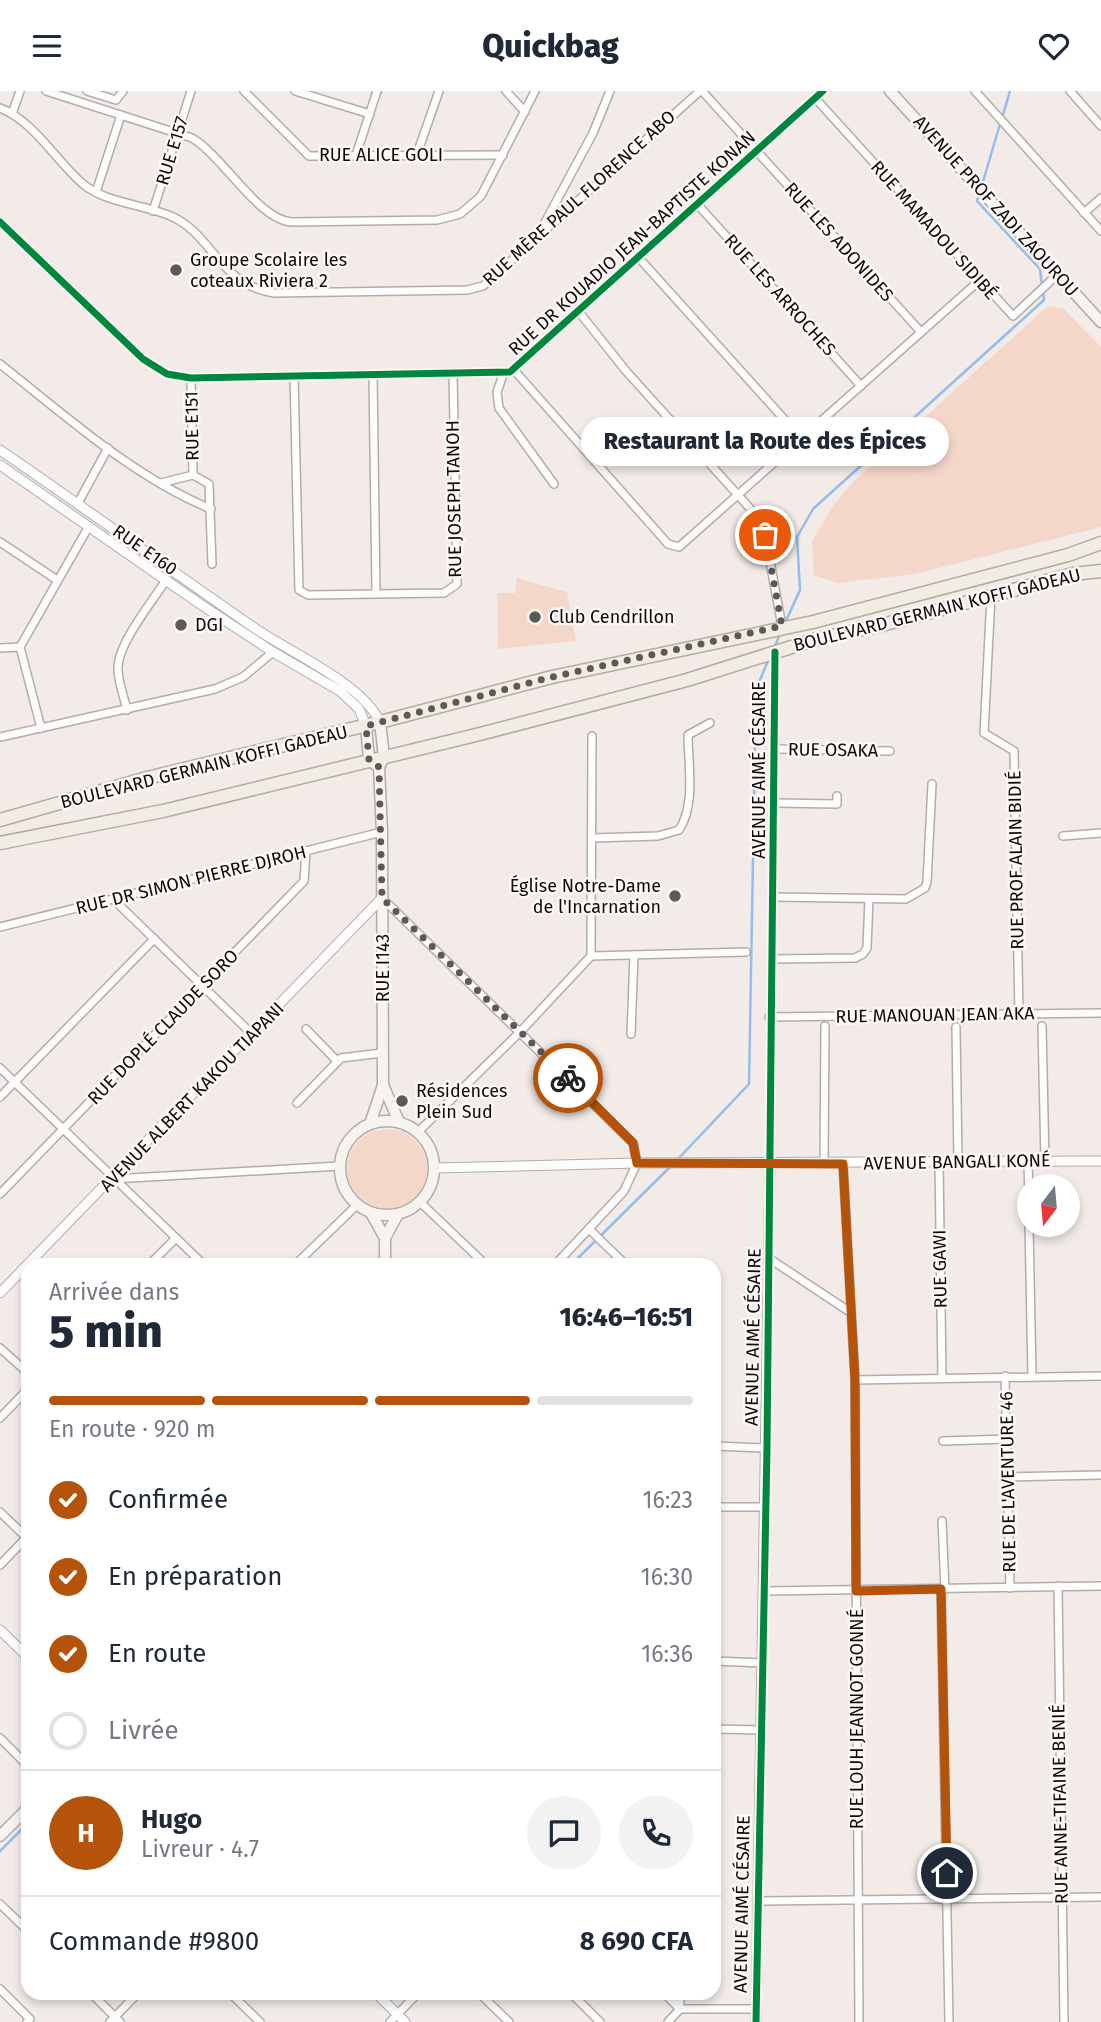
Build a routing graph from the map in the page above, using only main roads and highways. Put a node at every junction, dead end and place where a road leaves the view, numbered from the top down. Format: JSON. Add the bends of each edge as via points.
{"nodes":[{"id":1,"x":890,"y":91,"type":"edge"},
{"id":2,"x":1101,"y":322,"type":"edge"},
{"id":3,"x":1101,"y":543,"type":"edge"},
{"id":4,"x":1101,"y":572,"type":"edge"},
{"id":5,"x":376,"y":717,"type":"junction"},
{"id":6,"x":366,"y":726,"type":"junction"},
{"id":7,"x":377,"y":762,"type":"junction"},
{"id":8,"x":0,"y":820,"type":"edge"},
{"id":9,"x":0,"y":843,"type":"edge"},
{"id":10,"x":383,"y":1085,"type":"junction"},
{"id":11,"x":399,"y":1122,"type":"junction"},
{"id":12,"x":370,"y":1124,"type":"junction"},
{"id":13,"x":371,"y":1213,"type":"junction"},
{"id":14,"x":398,"y":1214,"type":"junction"},
{"id":15,"x":385,"y":1238,"type":"junction"},
{"id":16,"x":385,"y":1258,"type":"edge"},
{"id":17,"x":21,"y":1815,"type":"edge"},
{"id":18,"x":0,"y":1836,"type":"edge"}],
"edges":[{"from":1,"to":2,"type":"main road","name":"AVENUE PROF ZADI ZAOUROU"},
{"from":3,"to":5,"type":"main road","name":"BOULEVARD GERMAIN KOFFI GADEAU","via":[[827,618]]},
{"from":4,"to":7,"type":"main road","name":"BOULEVARD GERMAIN KOFFI GADEAU","via":[[1073,574],[775,652],[687,680]]},
{"from":5,"to":6,"type":"main road","name":"BOULEVARD GERMAIN KOFFI GADEAU"},
{"from":5,"to":7,"type":"main road"},
{"from":6,"to":7,"type":"main road"},
{"from":6,"to":8,"type":"main road","name":"BOULEVARD GERMAIN KOFFI GADEAU","via":[[147,778]]},
{"from":7,"to":9,"type":"main road","name":"BOULEVARD GERMAIN KOFFI GADEAU"},
{"from":7,"to":10,"type":"main road","name":"RUE I143","via":[[386,880],[382,898]]},
{"from":10,"to":11,"type":"main road","name":"RUE I143"},
{"from":10,"to":12,"type":"main road","name":"RUE I143"},
{"from":11,"to":12,"type":"main road"},
{"from":11,"to":14,"type":"main road","via":[[418,1132],[429,1147],[434,1168],[420,1202]]},
{"from":12,"to":13,"type":"main road","via":[[348,1140],[339,1166],[341,1181],[357,1205]]},
{"from":13,"to":14,"type":"main road"},
{"from":13,"to":15,"type":"main road"},
{"from":14,"to":15,"type":"main road"},
{"from":15,"to":16,"type":"main road"},
{"from":17,"to":18,"type":"main road"}]}
